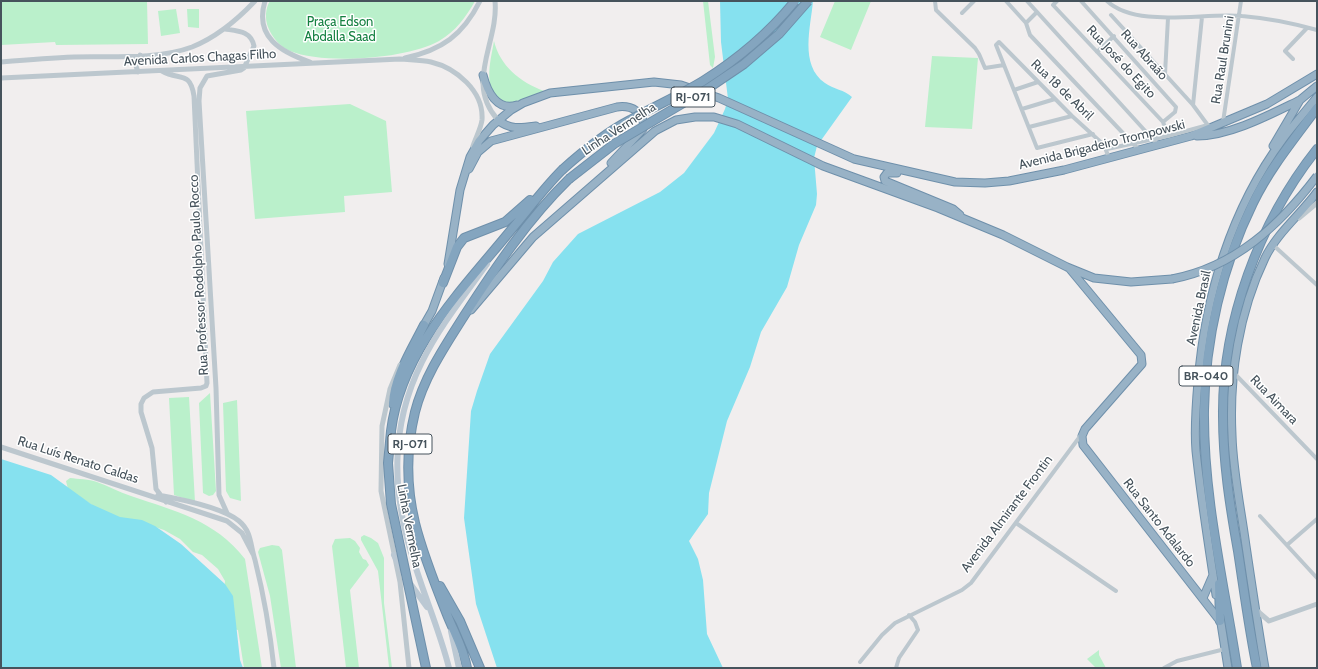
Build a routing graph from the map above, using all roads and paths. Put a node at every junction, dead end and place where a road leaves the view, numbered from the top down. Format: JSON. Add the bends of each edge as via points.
{"nodes":[{"id":1,"x":255,"y":1,"type":"edge"},
{"id":2,"x":265,"y":1,"type":"edge"},
{"id":3,"x":480,"y":1,"type":"edge"},
{"id":4,"x":495,"y":1,"type":"edge"},
{"id":5,"x":795,"y":1,"type":"edge"},
{"id":6,"x":808,"y":1,"type":"edge"},
{"id":7,"x":935,"y":1,"type":"edge"},
{"id":8,"x":974,"y":1,"type":"edge"},
{"id":9,"x":1006,"y":1,"type":"edge"},
{"id":10,"x":1027,"y":1,"type":"edge"},
{"id":11,"x":1057,"y":1,"type":"edge"},
{"id":12,"x":1081,"y":1,"type":"edge"},
{"id":13,"x":1107,"y":1,"type":"edge"},
{"id":14,"x":1241,"y":1,"type":"edge"},
{"id":15,"x":1037,"y":12,"type":"junction"},
{"id":16,"x":962,"y":13,"type":"dead end"},
{"id":17,"x":1110,"y":15,"type":"dead end"},
{"id":18,"x":1240,"y":16,"type":"junction"},
{"id":19,"x":1202,"y":17,"type":"junction"},
{"id":20,"x":1168,"y":18,"type":"junction"},
{"id":21,"x":1026,"y":23,"type":"junction"},
{"id":22,"x":1307,"y":28,"type":"junction"},
{"id":23,"x":225,"y":29,"type":"junction"},
{"id":24,"x":1317,"y":30,"type":"edge"},
{"id":25,"x":1114,"y":36,"type":"junction"},
{"id":26,"x":1097,"y":52,"type":"junction"},
{"id":27,"x":140,"y":55,"type":"junction"},
{"id":28,"x":400,"y":59,"type":"junction"},
{"id":29,"x":1292,"y":60,"type":"dead end"},
{"id":30,"x":1,"y":62,"type":"edge"},
{"id":31,"x":313,"y":63,"type":"junction"},
{"id":32,"x":1004,"y":65,"type":"junction"},
{"id":33,"x":244,"y":68,"type":"junction"},
{"id":34,"x":162,"y":71,"type":"junction"},
{"id":35,"x":138,"y":72,"type":"junction"},
{"id":36,"x":1165,"y":74,"type":"junction"},
{"id":37,"x":1317,"y":74,"type":"edge"},
{"id":38,"x":483,"y":75,"type":"junction"},
{"id":39,"x":1,"y":78,"type":"edge"},
{"id":40,"x":1038,"y":82,"type":"junction"},
{"id":41,"x":1317,"y":86,"type":"edge"},
{"id":42,"x":1014,"y":90,"type":"junction"},
{"id":43,"x":1317,"y":97,"type":"edge"},
{"id":44,"x":1055,"y":99,"type":"junction"},
{"id":45,"x":1300,"y":100,"type":"junction"},
{"id":46,"x":523,"y":102,"type":"junction"},
{"id":47,"x":1193,"y":105,"type":"junction"},
{"id":48,"x":1317,"y":108,"type":"edge"},
{"id":49,"x":1022,"y":109,"type":"junction"},
{"id":50,"x":1072,"y":116,"type":"junction"},
{"id":51,"x":498,"y":120,"type":"junction"},
{"id":52,"x":560,"y":122,"type":"junction"},
{"id":53,"x":1163,"y":122,"type":"junction"},
{"id":54,"x":1223,"y":123,"type":"junction"},
{"id":55,"x":1209,"y":126,"type":"junction"},
{"id":56,"x":1029,"y":128,"type":"junction"},
{"id":57,"x":1093,"y":134,"type":"junction"},
{"id":58,"x":1168,"y":136,"type":"junction"},
{"id":59,"x":1191,"y":136,"type":"junction"},
{"id":60,"x":1152,"y":140,"type":"junction"},
{"id":61,"x":1134,"y":144,"type":"junction"},
{"id":62,"x":1158,"y":146,"type":"junction"},
{"id":63,"x":1107,"y":149,"type":"junction"},
{"id":64,"x":1317,"y":149,"type":"edge"},
{"id":65,"x":1139,"y":151,"type":"junction"},
{"id":66,"x":470,"y":157,"type":"junction"},
{"id":67,"x":1109,"y":159,"type":"junction"},
{"id":68,"x":1266,"y":165,"type":"junction"},
{"id":69,"x":918,"y":174,"type":"junction"},
{"id":70,"x":1317,"y":176,"type":"edge"},
{"id":71,"x":597,"y":180,"type":"junction"},
{"id":72,"x":463,"y":182,"type":"junction"},
{"id":73,"x":546,"y":186,"type":"junction"},
{"id":74,"x":1317,"y":192,"type":"edge"},
{"id":75,"x":1317,"y":203,"type":"edge"},
{"id":76,"x":966,"y":219,"type":"junction"},
{"id":77,"x":1288,"y":226,"type":"junction"},
{"id":78,"x":511,"y":230,"type":"junction"},
{"id":79,"x":1272,"y":244,"type":"junction"},
{"id":80,"x":1069,"y":268,"type":"junction"},
{"id":81,"x":443,"y":283,"type":"junction"},
{"id":82,"x":1317,"y":285,"type":"edge"},
{"id":83,"x":424,"y":325,"type":"junction"},
{"id":84,"x":458,"y":326,"type":"junction"},
{"id":85,"x":1234,"y":373,"type":"junction"},
{"id":86,"x":391,"y":429,"type":"junction"},
{"id":87,"x":1082,"y":439,"type":"junction"},
{"id":88,"x":1073,"y":445,"type":"junction"},
{"id":89,"x":1,"y":447,"type":"edge"},
{"id":90,"x":1317,"y":459,"type":"edge"},
{"id":91,"x":148,"y":494,"type":"junction"},
{"id":92,"x":159,"y":495,"type":"junction"},
{"id":93,"x":166,"y":502,"type":"junction"},
{"id":94,"x":227,"y":513,"type":"junction"},
{"id":95,"x":1260,"y":516,"type":"dead end"},
{"id":96,"x":1317,"y":519,"type":"edge"},
{"id":97,"x":1016,"y":523,"type":"junction"},
{"id":98,"x":1287,"y":545,"type":"junction"},
{"id":99,"x":1218,"y":553,"type":"junction"},
{"id":100,"x":253,"y":554,"type":"junction"},
{"id":101,"x":394,"y":555,"type":"junction"},
{"id":102,"x":430,"y":571,"type":"junction"},
{"id":103,"x":1213,"y":575,"type":"junction"},
{"id":104,"x":1317,"y":578,"type":"edge"},
{"id":105,"x":1116,"y":591,"type":"dead end"},
{"id":106,"x":1202,"y":598,"type":"junction"},
{"id":107,"x":1317,"y":604,"type":"edge"},
{"id":108,"x":1254,"y":609,"type":"junction"},
{"id":109,"x":908,"y":615,"type":"junction"},
{"id":110,"x":434,"y":618,"type":"junction"},
{"id":111,"x":448,"y":618,"type":"junction"},
{"id":112,"x":1220,"y":621,"type":"junction"},
{"id":113,"x":1225,"y":649,"type":"junction"},
{"id":114,"x":860,"y":662,"type":"dead end"},
{"id":115,"x":896,"y":666,"type":"edge"},
{"id":116,"x":274,"y":668,"type":"edge"},
{"id":117,"x":408,"y":668,"type":"edge"},
{"id":118,"x":426,"y":668,"type":"edge"},
{"id":119,"x":450,"y":668,"type":"edge"},
{"id":120,"x":459,"y":668,"type":"edge"},
{"id":121,"x":467,"y":668,"type":"edge"},
{"id":122,"x":480,"y":668,"type":"edge"},
{"id":123,"x":901,"y":668,"type":"edge"},
{"id":124,"x":1164,"y":668,"type":"edge"},
{"id":125,"x":1228,"y":668,"type":"edge"},
{"id":126,"x":1237,"y":668,"type":"edge"},
{"id":127,"x":1257,"y":668,"type":"edge"},
{"id":128,"x":1265,"y":668,"type":"edge"}],
"edges":[{"from":1,"to":23,"type":"street","name":"Avenida Carlos Chagas Filho"},
{"from":2,"to":31,"type":"street","via":[[262,22],[272,40],[286,53]]},
{"from":3,"to":28,"type":"street","name":"Avenida Carlos Chagas Filho","via":[[463,28],[444,44],[425,54]]},
{"from":4,"to":38,"type":"street","via":[[495,16]]},
{"from":5,"to":73,"type":"highway","name":"Linha Vermelha","number":"RJ-071","bridge":true,"via":[[772,27],[738,57],[702,81],[611,131],[576,157]]},
{"from":6,"to":84,"type":"highway","name":"Linha Vermelha","number":"RJ-071","bridge":true,"via":[[779,34],[744,64],[614,144],[568,179],[537,214],[490,277]]},
{"from":7,"to":32,"type":"street","via":[[936,10],[979,54],[984,68]]},
{"from":8,"to":16,"type":"street"},
{"from":9,"to":21,"type":"street"},
{"from":10,"to":15,"type":"street"},
{"from":11,"to":26,"type":"street","name":"Rua José do Egito","via":[[1053,5]]},
{"from":12,"to":25,"type":"street","name":"Rua Abraão"},
{"from":13,"to":20,"type":"street","via":[[1125,12]]},
{"from":14,"to":18,"type":"street","name":"Rua Raul Brunini"},
{"from":15,"to":21,"type":"street"},
{"from":15,"to":60,"type":"street"},
{"from":17,"to":36,"type":"street"},
{"from":18,"to":19,"type":"street"},
{"from":18,"to":22,"type":"street"},
{"from":18,"to":54,"type":"street","name":"Rua Raul Brunini"},
{"from":19,"to":20,"type":"street"},
{"from":19,"to":47,"type":"street"},
{"from":20,"to":36,"type":"street"},
{"from":21,"to":61,"type":"street","via":[[1030,35]]},
{"from":22,"to":24,"type":"street"},
{"from":22,"to":29,"type":"street","via":[[1286,52]]},
{"from":23,"to":27,"type":"street","name":"Avenida Carlos Chagas Filho","via":[[186,49]]},
{"from":23,"to":33,"type":"street","via":[[242,32],[252,40],[253,51]]},
{"from":25,"to":26,"type":"street"},
{"from":25,"to":53,"type":"street","name":"Rua Abraão","via":[[1176,107],[1175,112]]},
{"from":26,"to":53,"type":"street","name":"Rua José do Egito"},
{"from":27,"to":30,"type":"street","name":"Avenida Carlos Chagas Filho"},
{"from":27,"to":35,"type":"street","via":[[136,66]]},
{"from":28,"to":31,"type":"street","name":"Avenida Carlos Chagas Filho"},
{"from":28,"to":66,"type":"street","name":"Avenida Carlos Chagas Filho","via":[[437,64],[462,78],[474,91],[480,104],[481,122]]},
{"from":31,"to":33,"type":"street","name":"Avenida Carlos Chagas Filho"},
{"from":32,"to":40,"type":"street","name":"Rua 18 de Abril","via":[[996,45],[999,42]]},
{"from":32,"to":42,"type":"street"},
{"from":33,"to":34,"type":"street","name":"Avenida Carlos Chagas Filho"},
{"from":33,"to":94,"type":"street","name":"Rua Professor Rodolpho Paulo Rocco","via":[[236,72],[207,76],[200,88],[199,101],[216,388],[219,495]]},
{"from":34,"to":35,"type":"street","name":"Avenida Carlos Chagas Filho"},
{"from":34,"to":92,"type":"street","name":"Rua Professor Rodolpho Paulo Rocco","via":[[171,76],[185,77],[191,84],[194,96],[206,386],[153,392],[146,395],[142,401],[141,412],[152,448],[154,484]]},
{"from":35,"to":39,"type":"street","name":"Avenida Carlos Chagas Filho"},
{"from":36,"to":47,"type":"street"},
{"from":37,"to":54,"type":"highway","name":"Avenida Brigadeiro Trompowski","via":[[1267,104]]},
{"from":38,"to":46,"type":"highway","via":[[489,92],[499,103],[509,106]]},
{"from":38,"to":51,"type":"street","via":[[485,97]]},
{"from":40,"to":42,"type":"street"},
{"from":40,"to":44,"type":"street","name":"Rua 18 de Abril"},
{"from":41,"to":45,"type":"highway"},
{"from":42,"to":49,"type":"street"},
{"from":43,"to":68,"type":"highway","name":"Avenida Brasil","via":[[1282,140]]},
{"from":44,"to":49,"type":"street"},
{"from":44,"to":50,"type":"street","name":"Rua 18 de Abril"},
{"from":45,"to":59,"type":"highway","via":[[1272,114],[1226,130]]},
{"from":45,"to":68,"type":"highway","via":[[1278,136]]},
{"from":46,"to":51,"type":"highway","name":"Avenida Brigadeiro Trompowski"},
{"from":46,"to":69,"type":"highway","name":"Avenida Brigadeiro Trompowski","via":[[559,92],[654,82],[681,84],[719,98],[854,159]]},
{"from":47,"to":55,"type":"street"},
{"from":48,"to":99,"type":"highway","name":"Avenida Brasil","number":"BR-040","via":[[1290,142],[1256,198],[1223,282],[1208,359],[1204,410],[1206,458]]},
{"from":49,"to":56,"type":"street"},
{"from":50,"to":56,"type":"street"},
{"from":50,"to":57,"type":"street","name":"Rua 18 de Abril"},
{"from":51,"to":52,"type":"highway","via":[[508,127],[515,128]]},
{"from":51,"to":66,"type":"highway","name":"Avenida Brigadeiro Trompowski","via":[[482,135]]},
{"from":52,"to":71,"type":"highway","via":[[624,106],[642,116],[644,123],[641,133],[620,152]]},
{"from":52,"to":72,"type":"highway","via":[[486,144],[478,152]]},
{"from":53,"to":58,"type":"street","name":"Rua José do Egito"},
{"from":54,"to":55,"type":"highway","name":"Avenida Brigadeiro Trompowski"},
{"from":55,"to":58,"type":"street"},
{"from":55,"to":59,"type":"highway","name":"Avenida Brigadeiro Trompowski"},
{"from":56,"to":57,"type":"street","via":[[1037,148]]},
{"from":57,"to":63,"type":"street","name":"Rua 18 de Abril"},
{"from":58,"to":60,"type":"street"},
{"from":59,"to":62,"type":"highway","name":"Avenida Brigadeiro Trompowski"},
{"from":60,"to":61,"type":"street"},
{"from":60,"to":62,"type":"street"},
{"from":61,"to":63,"type":"street"},
{"from":61,"to":65,"type":"street"},
{"from":62,"to":65,"type":"highway","name":"Avenida Brigadeiro Trompowski"},
{"from":63,"to":67,"type":"street"},
{"from":64,"to":127,"type":"highway","number":"BR-040","via":[[1277,210],[1257,252],[1238,309],[1225,377],[1222,414],[1225,472]]},
{"from":65,"to":67,"type":"highway","name":"Avenida Brigadeiro Trompowski"},
{"from":66,"to":72,"type":"highway","name":"Avenida Brigadeiro Trompowski"},
{"from":67,"to":69,"type":"highway","name":"Avenida Brigadeiro Trompowski","via":[[997,182],[955,182]]},
{"from":68,"to":103,"type":"highway","name":"Avenida Brasil","via":[[1229,238],[1214,284],[1200,359],[1196,450]]},
{"from":69,"to":76,"type":"highway","via":[[889,172],[885,174],[884,179],[887,183],[953,209]]},
{"from":70,"to":80,"type":"highway","bridge":true,"via":[[1292,208],[1258,240],[1216,265],[1193,274],[1150,282],[1115,281],[1094,278]]},
{"from":71,"to":76,"type":"highway","via":[[669,122],[705,116],[725,119],[823,166]]},
{"from":71,"to":84,"type":"highway","name":"Linha Vermelha","via":[[524,245]]},
{"from":72,"to":81,"type":"highway","name":"Avenida Brigadeiro Trompowski"},
{"from":73,"to":78,"type":"highway","name":"Linha Vermelha","number":"RJ-071"},
{"from":73,"to":81,"type":"highway","via":[[505,222],[464,238],[457,247]]},
{"from":74,"to":77,"type":"highway"},
{"from":75,"to":77,"type":"street"},
{"from":76,"to":80,"type":"highway"},
{"from":77,"to":79,"type":"highway"},
{"from":78,"to":86,"type":"highway","name":"Linha Vermelha","number":"RJ-071","via":[[472,275],[431,330],[406,377]]},
{"from":78,"to":110,"type":"main road","name":"Linha Vermelha","via":[[444,325],[422,362],[410,389],[400,427],[396,469],[398,498],[414,561]]},
{"from":79,"to":82,"type":"street"},
{"from":79,"to":85,"type":"highway","via":[[1258,275],[1244,318]]},
{"from":80,"to":87,"type":"highway","name":"Avenida Almirante Frontin","via":[[1141,355],[1142,364]]},
{"from":81,"to":83,"type":"highway","name":"Avenida Brigadeiro Trompowski"},
{"from":83,"to":86,"type":"highway","via":[[395,392]]},
{"from":83,"to":101,"type":"street","name":"Avenida Brigadeiro Trompowski","via":[[396,373],[382,426],[381,491]]},
{"from":84,"to":102,"type":"highway","name":"Linha Vermelha","number":"RJ-071","via":[[438,358],[421,393],[409,450],[411,506]]},
{"from":85,"to":90,"type":"street","name":"Rua Aimara"},
{"from":85,"to":108,"type":"highway","via":[[1234,468]]},
{"from":86,"to":118,"type":"highway","name":"Linha Vermelha","number":"RJ-071","bridge":true,"via":[[388,463],[391,504]]},
{"from":87,"to":88,"type":"street","name":"Avenida Almirante Frontin"},
{"from":87,"to":88,"type":"street"},
{"from":87,"to":106,"type":"highway","name":"Rua Santo Adalardo"},
{"from":88,"to":97,"type":"street","name":"Avenida Almirante Frontin"},
{"from":89,"to":91,"type":"street","name":"Rua Luís Renato Caldas"},
{"from":91,"to":92,"type":"street","name":"Rua Luís Renato Caldas"},
{"from":91,"to":93,"type":"street","name":"Rua Luís Renato Caldas"},
{"from":92,"to":93,"type":"street"},
{"from":92,"to":94,"type":"street","name":"Rua Luís Renato Caldas"},
{"from":93,"to":100,"type":"street","name":"Rua Luís Renato Caldas","via":[[227,521],[242,533]]},
{"from":94,"to":100,"type":"street","via":[[247,531]]},
{"from":95,"to":98,"type":"street"},
{"from":96,"to":98,"type":"street"},
{"from":97,"to":105,"type":"street"},
{"from":97,"to":109,"type":"street","name":"Avenida Almirante Frontin","via":[[971,583],[956,593]]},
{"from":98,"to":104,"type":"street"},
{"from":99,"to":112,"type":"highway"},
{"from":99,"to":126,"type":"highway","name":"Avenida Brasil","number":"BR-040"},
{"from":100,"to":116,"type":"street","via":[[266,603]]},
{"from":101,"to":110,"type":"main road"},
{"from":101,"to":117,"type":"street","name":"Avenida Brigadeiro Trompowski","via":[[400,582]]},
{"from":102,"to":111,"type":"highway","name":"Linha Vermelha","number":"RJ-071"},
{"from":102,"to":122,"type":"highway","via":[[460,621]]},
{"from":103,"to":106,"type":"highway"},
{"from":103,"to":112,"type":"highway","name":"Avenida Brasil"},
{"from":106,"to":112,"type":"highway","name":"Rua Santo Adalardo"},
{"from":107,"to":108,"type":"street","via":[[1269,620]]},
{"from":108,"to":128,"type":"highway"},
{"from":109,"to":114,"type":"street","name":"Avenida Almirante Frontin","via":[[889,628]]},
{"from":109,"to":115,"type":"street","via":[[918,630]]},
{"from":110,"to":119,"type":"main road"},
{"from":111,"to":120,"type":"main road"},
{"from":111,"to":121,"type":"highway","name":"Linha Vermelha","number":"RJ-071","via":[[462,648]]},
{"from":112,"to":113,"type":"highway","name":"Avenida Brasil"},
{"from":113,"to":124,"type":"street","via":[[1177,661]]},
{"from":113,"to":125,"type":"highway","name":"Avenida Brasil"},
{"from":115,"to":123,"type":"street"}]}
